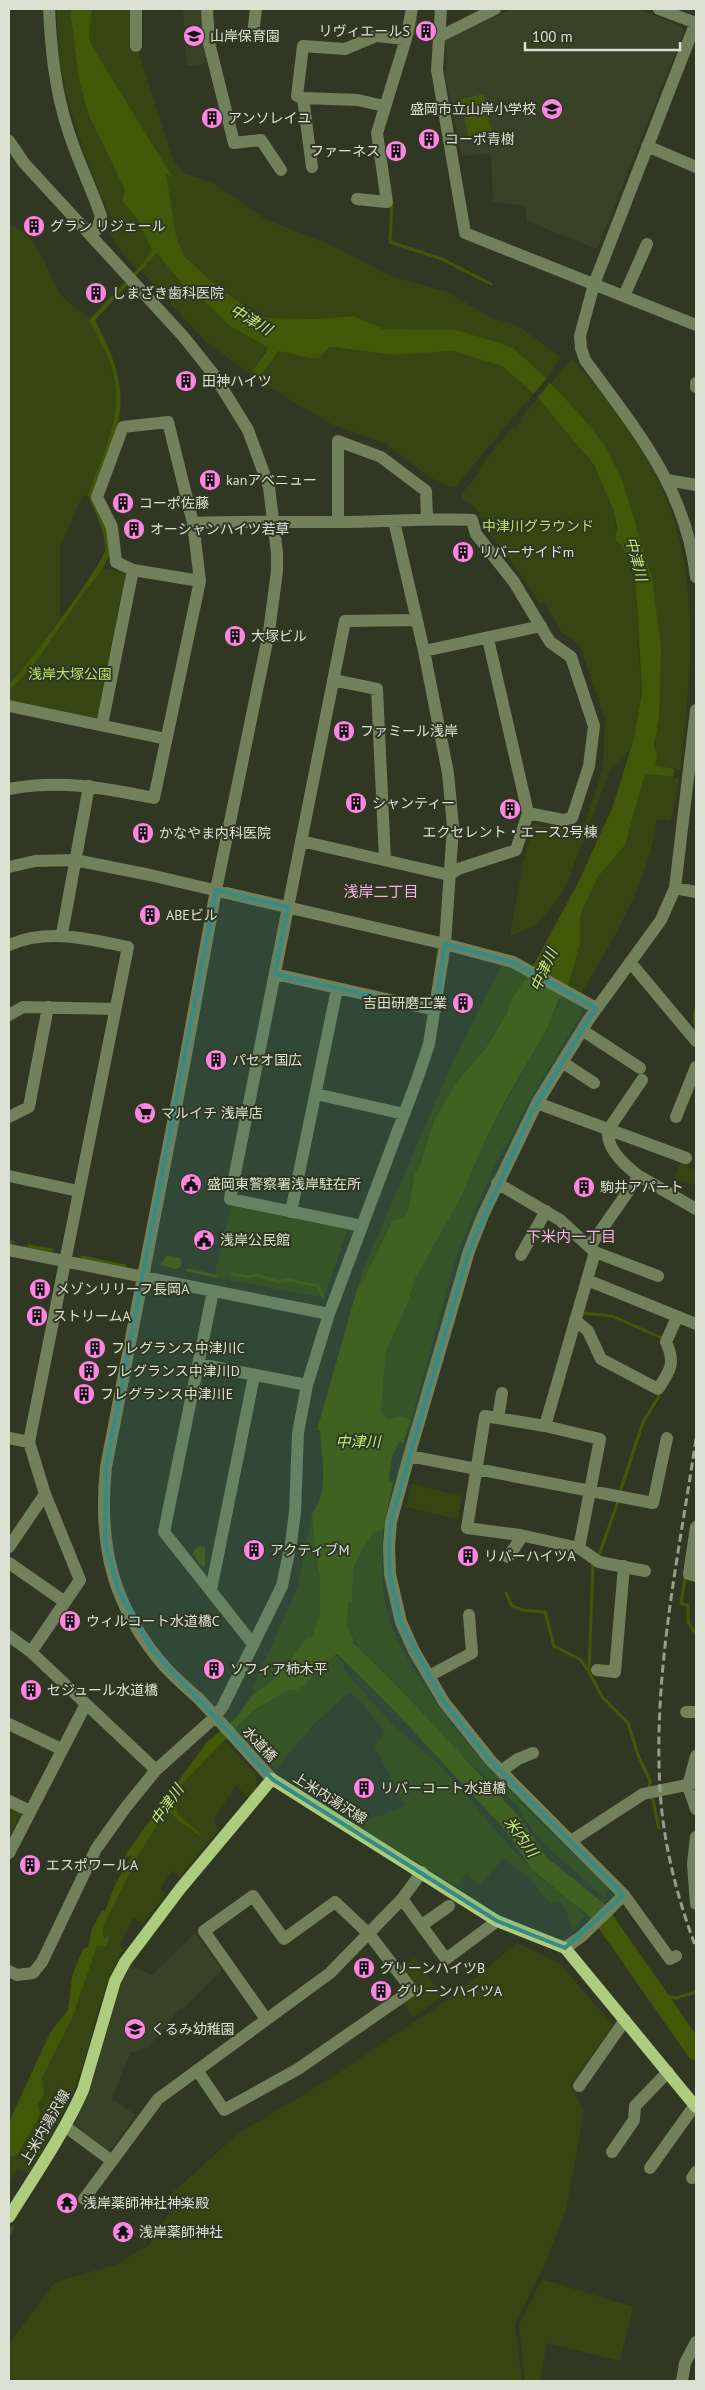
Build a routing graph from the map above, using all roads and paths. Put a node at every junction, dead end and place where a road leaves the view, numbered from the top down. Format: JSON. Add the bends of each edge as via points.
{"nodes":[{"id":1,"x":49,"y":9,"type":"edge"},
{"id":2,"x":136,"y":9,"type":"edge"},
{"id":3,"x":207,"y":9,"type":"edge"},
{"id":4,"x":256,"y":9,"type":"edge"},
{"id":5,"x":412,"y":9,"type":"edge"},
{"id":6,"x":440,"y":9,"type":"edge"},
{"id":7,"x":496,"y":9,"type":"edge"},
{"id":8,"x":659,"y":9,"type":"edge"},
{"id":9,"x":696,"y":23,"type":"edge"},
{"id":10,"x":253,"y":34,"type":"dead end"},
{"id":11,"x":438,"y":37,"type":"junction"},
{"id":12,"x":406,"y":39,"type":"junction"},
{"id":13,"x":136,"y":46,"type":"dead end"},
{"id":14,"x":304,"y":98,"type":"junction"},
{"id":15,"x":384,"y":106,"type":"junction"},
{"id":16,"x":9,"y":141,"type":"edge"},
{"id":17,"x":647,"y":146,"type":"junction"},
{"id":18,"x":312,"y":167,"type":"dead end"},
{"id":19,"x":696,"y":167,"type":"edge"},
{"id":20,"x":281,"y":170,"type":"dead end"},
{"id":21,"x":356,"y":199,"type":"dead end"},
{"id":22,"x":91,"y":235,"type":"junction"},
{"id":23,"x":647,"y":244,"type":"dead end"},
{"id":24,"x":594,"y":284,"type":"junction"},
{"id":25,"x":624,"y":296,"type":"junction"},
{"id":26,"x":696,"y":325,"type":"edge"},
{"id":27,"x":696,"y":383,"type":"edge"},
{"id":28,"x":696,"y":387,"type":"edge"},
{"id":29,"x":667,"y":480,"type":"junction"},
{"id":30,"x":696,"y":485,"type":"edge"},
{"id":31,"x":428,"y":518,"type":"junction"},
{"id":32,"x":273,"y":520,"type":"junction"},
{"id":33,"x":394,"y":521,"type":"junction"},
{"id":34,"x":338,"y":522,"type":"junction"},
{"id":35,"x":193,"y":523,"type":"junction"},
{"id":36,"x":133,"y":570,"type":"junction"},
{"id":37,"x":696,"y":577,"type":"edge"},
{"id":38,"x":200,"y":581,"type":"junction"},
{"id":39,"x":415,"y":620,"type":"junction"},
{"id":40,"x":541,"y":626,"type":"junction"},
{"id":41,"x":488,"y":639,"type":"junction"},
{"id":42,"x":424,"y":651,"type":"junction"},
{"id":43,"x":333,"y":680,"type":"junction"},
{"id":44,"x":9,"y":706,"type":"edge"},
{"id":45,"x":696,"y":710,"type":"edge"},
{"id":46,"x":102,"y":724,"type":"junction"},
{"id":47,"x":166,"y":739,"type":"junction"},
{"id":48,"x":89,"y":786,"type":"junction"},
{"id":49,"x":9,"y":789,"type":"edge"},
{"id":50,"x":528,"y":813,"type":"junction"},
{"id":51,"x":301,"y":841,"type":"junction"},
{"id":52,"x":75,"y":860,"type":"junction"},
{"id":53,"x":385,"y":860,"type":"junction"},
{"id":54,"x":9,"y":866,"type":"edge"},
{"id":55,"x":450,"y":875,"type":"junction"},
{"id":56,"x":675,"y":888,"type":"junction"},
{"id":57,"x":216,"y":890,"type":"junction"},
{"id":58,"x":696,"y":892,"type":"edge"},
{"id":59,"x":288,"y":907,"type":"junction"},
{"id":60,"x":62,"y":934,"type":"junction"},
{"id":61,"x":9,"y":944,"type":"edge"},
{"id":62,"x":445,"y":944,"type":"junction"},
{"id":63,"x":630,"y":962,"type":"junction"},
{"id":64,"x":275,"y":974,"type":"junction"},
{"id":65,"x":337,"y":989,"type":"junction"},
{"id":66,"x":592,"y":1006,"type":"junction"},
{"id":67,"x":48,"y":1007,"type":"junction"},
{"id":68,"x":115,"y":1009,"type":"junction"},
{"id":69,"x":435,"y":1010,"type":"junction"},
{"id":70,"x":9,"y":1015,"type":"edge"},
{"id":71,"x":582,"y":1030,"type":"junction"},
{"id":72,"x":696,"y":1041,"type":"edge"},
{"id":73,"x":562,"y":1062,"type":"junction"},
{"id":74,"x":696,"y":1067,"type":"edge"},
{"id":75,"x":594,"y":1083,"type":"dead end"},
{"id":76,"x":316,"y":1094,"type":"junction"},
{"id":77,"x":537,"y":1103,"type":"junction"},
{"id":78,"x":404,"y":1114,"type":"junction"},
{"id":79,"x":9,"y":1117,"type":"edge"},
{"id":80,"x":676,"y":1117,"type":"dead end"},
{"id":81,"x":608,"y":1130,"type":"junction"},
{"id":82,"x":686,"y":1158,"type":"dead end"},
{"id":83,"x":9,"y":1176,"type":"edge"},
{"id":84,"x":639,"y":1176,"type":"junction"},
{"id":85,"x":497,"y":1183,"type":"junction"},
{"id":86,"x":78,"y":1191,"type":"junction"},
{"id":87,"x":696,"y":1209,"type":"edge"},
{"id":88,"x":546,"y":1211,"type":"junction"},
{"id":89,"x":291,"y":1212,"type":"junction"},
{"id":90,"x":362,"y":1226,"type":"junction"},
{"id":91,"x":592,"y":1249,"type":"junction"},
{"id":92,"x":9,"y":1250,"type":"edge"},
{"id":93,"x":521,"y":1255,"type":"dead end"},
{"id":94,"x":64,"y":1261,"type":"junction"},
{"id":95,"x":142,"y":1276,"type":"junction"},
{"id":96,"x":658,"y":1276,"type":"dead end"},
{"id":97,"x":587,"y":1280,"type":"junction"},
{"id":98,"x":213,"y":1291,"type":"junction"},
{"id":99,"x":329,"y":1314,"type":"junction"},
{"id":100,"x":676,"y":1317,"type":"junction"},
{"id":101,"x":575,"y":1320,"type":"junction"},
{"id":102,"x":696,"y":1324,"type":"edge"},
{"id":103,"x":199,"y":1364,"type":"junction"},
{"id":104,"x":254,"y":1376,"type":"junction"},
{"id":105,"x":307,"y":1385,"type":"junction"},
{"id":106,"x":502,"y":1394,"type":"dead end"},
{"id":107,"x":498,"y":1418,"type":"junction"},
{"id":108,"x":545,"y":1426,"type":"junction"},
{"id":109,"x":9,"y":1438,"type":"edge"},
{"id":110,"x":667,"y":1438,"type":"dead end"},
{"id":111,"x":29,"y":1442,"type":"junction"},
{"id":112,"x":409,"y":1456,"type":"junction"},
{"id":113,"x":477,"y":1469,"type":"junction"},
{"id":114,"x":590,"y":1492,"type":"junction"},
{"id":115,"x":45,"y":1494,"type":"junction"},
{"id":116,"x":696,"y":1527,"type":"edge"},
{"id":117,"x":520,"y":1535,"type":"junction"},
{"id":118,"x":9,"y":1547,"type":"edge"},
{"id":119,"x":579,"y":1548,"type":"junction"},
{"id":120,"x":508,"y":1556,"type":"dead end"},
{"id":121,"x":9,"y":1563,"type":"edge"},
{"id":122,"x":624,"y":1566,"type":"junction"},
{"id":123,"x":645,"y":1571,"type":"dead end"},
{"id":124,"x":696,"y":1576,"type":"edge"},
{"id":125,"x":211,"y":1590,"type":"junction"},
{"id":126,"x":65,"y":1602,"type":"junction"},
{"id":127,"x":469,"y":1615,"type":"dead end"},
{"id":128,"x":9,"y":1636,"type":"edge"},
{"id":129,"x":253,"y":1644,"type":"junction"},
{"id":130,"x":31,"y":1652,"type":"junction"},
{"id":131,"x":597,"y":1670,"type":"dead end"},
{"id":132,"x":429,"y":1676,"type":"junction"},
{"id":133,"x":86,"y":1704,"type":"junction"},
{"id":134,"x":215,"y":1717,"type":"junction"},
{"id":135,"x":9,"y":1724,"type":"edge"},
{"id":136,"x":61,"y":1749,"type":"junction"},
{"id":137,"x":533,"y":1753,"type":"dead end"},
{"id":138,"x":696,"y":1756,"type":"edge"},
{"id":139,"x":156,"y":1770,"type":"junction"},
{"id":140,"x":501,"y":1771,"type":"junction"},
{"id":141,"x":272,"y":1779,"type":"junction"},
{"id":142,"x":692,"y":1784,"type":"edge"},
{"id":143,"x":9,"y":1801,"type":"edge"},
{"id":144,"x":696,"y":1809,"type":"edge"},
{"id":145,"x":30,"y":1811,"type":"junction"},
{"id":146,"x":696,"y":1837,"type":"edge"},
{"id":147,"x":570,"y":1841,"type":"junction"},
{"id":148,"x":9,"y":1853,"type":"edge"},
{"id":149,"x":422,"y":1872,"type":"junction"},
{"id":150,"x":402,"y":1899,"type":"junction"},
{"id":151,"x":621,"y":1899,"type":"junction"},
{"id":152,"x":696,"y":1904,"type":"edge"},
{"id":153,"x":449,"y":1906,"type":"dead end"},
{"id":154,"x":497,"y":1921,"type":"junction"},
{"id":155,"x":422,"y":1925,"type":"junction"},
{"id":156,"x":368,"y":1934,"type":"junction"},
{"id":157,"x":565,"y":1948,"type":"junction"},
{"id":158,"x":676,"y":1956,"type":"dead end"},
{"id":159,"x":9,"y":1971,"type":"edge"},
{"id":160,"x":266,"y":2018,"type":"junction"},
{"id":161,"x":625,"y":2020,"type":"junction"},
{"id":162,"x":197,"y":2070,"type":"junction"},
{"id":163,"x":668,"y":2072,"type":"junction"},
{"id":164,"x":579,"y":2086,"type":"dead end"},
{"id":165,"x":696,"y":2106,"type":"edge"},
{"id":166,"x":66,"y":2127,"type":"junction"},
{"id":167,"x":612,"y":2152,"type":"dead end"},
{"id":168,"x":112,"y":2161,"type":"junction"},
{"id":169,"x":650,"y":2168,"type":"dead end"},
{"id":170,"x":84,"y":2198,"type":"dead end"},
{"id":171,"x":9,"y":2216,"type":"edge"},
{"id":172,"x":696,"y":2342,"type":"edge"},
{"id":173,"x":682,"y":2381,"type":"edge"}],
"edges":[{"from":1,"to":22,"type":"street","via":[[53,63],[60,100],[72,143],[101,216]]},
{"from":2,"to":13,"type":"street"},
{"from":3,"to":20,"type":"street","via":[[209,43],[234,143],[261,140]]},
{"from":4,"to":10,"type":"street"},
{"from":5,"to":12,"type":"street"},
{"from":6,"to":11,"type":"street"},
{"from":7,"to":11,"type":"street"},
{"from":8,"to":9,"type":"street"},
{"from":9,"to":17,"type":"street"},
{"from":11,"to":24,"type":"street","via":[[438,70],[465,234]]},
{"from":12,"to":14,"type":"street","via":[[376,36],[345,49],[303,46],[297,96]]},
{"from":12,"to":15,"type":"street"},
{"from":14,"to":15,"type":"street","via":[[358,100]]},
{"from":14,"to":18,"type":"street"},
{"from":15,"to":21,"type":"street","via":[[377,133],[387,202]]},
{"from":16,"to":22,"type":"street","name":"水道橋","via":[[24,163]]},
{"from":17,"to":19,"type":"street"},
{"from":17,"to":24,"type":"street"},
{"from":22,"to":32,"type":"street","name":"水道橋","via":[[214,375],[248,430],[269,487]]},
{"from":23,"to":25,"type":"street"},
{"from":24,"to":25,"type":"street"},
{"from":24,"to":29,"type":"street","via":[[580,336],[585,360],[654,456]]},
{"from":25,"to":26,"type":"street"},
{"from":27,"to":28,"type":"street"},
{"from":29,"to":30,"type":"street"},
{"from":29,"to":37,"type":"street","via":[[678,501]]},
{"from":31,"to":33,"type":"street"},
{"from":31,"to":34,"type":"street","via":[[426,491],[381,457],[338,441]]},
{"from":31,"to":40,"type":"street","via":[[472,520],[476,534],[514,582]]},
{"from":32,"to":34,"type":"street"},
{"from":32,"to":35,"type":"street"},
{"from":32,"to":57,"type":"street","name":"水道橋","via":[[277,571],[270,625]]},
{"from":33,"to":34,"type":"street"},
{"from":33,"to":39,"type":"street"},
{"from":35,"to":36,"type":"street","via":[[168,422],[123,427],[98,497],[112,527],[116,562]]},
{"from":35,"to":38,"type":"street"},
{"from":36,"to":38,"type":"street"},
{"from":36,"to":46,"type":"street"},
{"from":38,"to":47,"type":"street"},
{"from":39,"to":42,"type":"street"},
{"from":39,"to":43,"type":"street","via":[[345,621]]},
{"from":40,"to":41,"type":"street"},
{"from":40,"to":50,"type":"street","via":[[550,642],[571,657],[594,726],[589,766],[572,818],[563,820]]},
{"from":41,"to":42,"type":"street"},
{"from":41,"to":50,"type":"street"},
{"from":42,"to":55,"type":"street","via":[[451,800]]},
{"from":43,"to":51,"type":"street"},
{"from":43,"to":53,"type":"street","via":[[377,689]]},
{"from":44,"to":46,"type":"street"},
{"from":45,"to":56,"type":"street"},
{"from":46,"to":47,"type":"street"},
{"from":47,"to":48,"type":"street","via":[[154,798]]},
{"from":48,"to":49,"type":"street","via":[[33,784]]},
{"from":48,"to":52,"type":"street"},
{"from":50,"to":55,"type":"street","via":[[516,850],[458,869]]},
{"from":51,"to":53,"type":"street"},
{"from":51,"to":59,"type":"street"},
{"from":52,"to":54,"type":"street","via":[[36,861]]},
{"from":52,"to":57,"type":"street"},
{"from":52,"to":60,"type":"street"},
{"from":53,"to":55,"type":"street"},
{"from":55,"to":62,"type":"street"},
{"from":56,"to":58,"type":"street"},
{"from":56,"to":63,"type":"street","via":[[661,920]]},
{"from":57,"to":59,"type":"street"},
{"from":57,"to":95,"type":"street","name":"水道橋"},
{"from":59,"to":62,"type":"street"},
{"from":59,"to":64,"type":"street"},
{"from":60,"to":61,"type":"street"},
{"from":60,"to":68,"type":"street","via":[[128,947]]},
{"from":62,"to":66,"type":"street","via":[[513,962]]},
{"from":62,"to":69,"type":"street"},
{"from":63,"to":66,"type":"street"},
{"from":63,"to":72,"type":"street"},
{"from":64,"to":65,"type":"street"},
{"from":64,"to":89,"type":"street","via":[[230,1199]]},
{"from":65,"to":69,"type":"street"},
{"from":65,"to":76,"type":"street"},
{"from":66,"to":71,"type":"street"},
{"from":67,"to":68,"type":"street"},
{"from":67,"to":70,"type":"street","via":[[23,1007]]},
{"from":67,"to":79,"type":"street","via":[[29,1107]]},
{"from":68,"to":86,"type":"street"},
{"from":69,"to":78,"type":"street","via":[[429,1044]]},
{"from":71,"to":73,"type":"street"},
{"from":71,"to":81,"type":"street","via":[[641,1074]]},
{"from":73,"to":75,"type":"street"},
{"from":73,"to":77,"type":"street"},
{"from":74,"to":80,"type":"street"},
{"from":76,"to":78,"type":"street"},
{"from":76,"to":89,"type":"street"},
{"from":77,"to":81,"type":"street"},
{"from":77,"to":85,"type":"street"},
{"from":78,"to":90,"type":"street"},
{"from":81,"to":82,"type":"street"},
{"from":81,"to":84,"type":"street","via":[[608,1142],[616,1154]]},
{"from":83,"to":86,"type":"street"},
{"from":84,"to":87,"type":"street"},
{"from":84,"to":91,"type":"street"},
{"from":85,"to":88,"type":"street"},
{"from":85,"to":112,"type":"street","via":[[469,1251]]},
{"from":86,"to":94,"type":"street"},
{"from":88,"to":91,"type":"street"},
{"from":88,"to":93,"type":"street"},
{"from":89,"to":90,"type":"street"},
{"from":90,"to":99,"type":"street"},
{"from":91,"to":96,"type":"street"},
{"from":91,"to":97,"type":"street"},
{"from":92,"to":94,"type":"street"},
{"from":94,"to":95,"type":"street"},
{"from":94,"to":111,"type":"street"},
{"from":95,"to":98,"type":"street"},
{"from":95,"to":134,"type":"street","name":"水道橋","via":[[106,1467],[105,1543],[118,1590],[139,1631],[166,1668]]},
{"from":97,"to":100,"type":"street"},
{"from":97,"to":101,"type":"street"},
{"from":98,"to":99,"type":"street"},
{"from":98,"to":103,"type":"street"},
{"from":99,"to":105,"type":"street"},
{"from":100,"to":101,"type":"street","via":[[666,1342],[672,1355],[670,1370],[658,1389],[601,1359],[588,1331]]},
{"from":100,"to":102,"type":"street"},
{"from":101,"to":108,"type":"street"},
{"from":103,"to":104,"type":"street"},
{"from":103,"to":125,"type":"street","via":[[164,1532]]},
{"from":104,"to":105,"type":"street"},
{"from":104,"to":125,"type":"street"},
{"from":105,"to":129,"type":"street","via":[[298,1433],[291,1543],[282,1586]]},
{"from":106,"to":107,"type":"street"},
{"from":107,"to":108,"type":"street"},
{"from":107,"to":113,"type":"street","via":[[485,1416]]},
{"from":108,"to":114,"type":"street","via":[[600,1439]]},
{"from":109,"to":111,"type":"street"},
{"from":110,"to":114,"type":"street","via":[[653,1503]]},
{"from":111,"to":115,"type":"street"},
{"from":112,"to":113,"type":"street"},
{"from":112,"to":132,"type":"street","via":[[391,1522],[390,1574],[401,1622]]},
{"from":113,"to":114,"type":"street"},
{"from":113,"to":117,"type":"street","via":[[467,1528]]},
{"from":114,"to":119,"type":"street"},
{"from":115,"to":118,"type":"street"},
{"from":115,"to":126,"type":"street","via":[[80,1580]]},
{"from":116,"to":124,"type":"street","via":[[689,1574]]},
{"from":117,"to":119,"type":"street"},
{"from":117,"to":120,"type":"street"},
{"from":119,"to":122,"type":"street","via":[[599,1562]]},
{"from":121,"to":126,"type":"street"},
{"from":122,"to":123,"type":"street"},
{"from":122,"to":131,"type":"street","via":[[614,1672]]},
{"from":125,"to":129,"type":"street"},
{"from":126,"to":130,"type":"street"},
{"from":127,"to":132,"type":"street","via":[[472,1653]]},
{"from":128,"to":130,"type":"street"},
{"from":129,"to":134,"type":"street"},
{"from":130,"to":133,"type":"street"},
{"from":132,"to":140,"type":"street","via":[[444,1702]]},
{"from":133,"to":136,"type":"street"},
{"from":133,"to":139,"type":"street"},
{"from":134,"to":139,"type":"street"},
{"from":134,"to":141,"type":"street","name":"水道橋"},
{"from":135,"to":136,"type":"street"},
{"from":136,"to":145,"type":"street"},
{"from":137,"to":140,"type":"street"},
{"from":138,"to":142,"type":"street"},
{"from":139,"to":159,"type":"street","via":[[96,1849],[42,1962],[33,1973],[17,1975]]},
{"from":140,"to":147,"type":"street"},
{"from":141,"to":149,"type":"main road","name":"上米内湯沢線"},
{"from":141,"to":166,"type":"main road","name":"上米内湯沢線","via":[[180,1889],[125,1962],[115,1981],[83,2090]]},
{"from":142,"to":144,"type":"street"},
{"from":142,"to":147,"type":"street","via":[[643,1794]]},
{"from":143,"to":145,"type":"street"},
{"from":145,"to":148,"type":"street"},
{"from":146,"to":152,"type":"street","via":[[693,1864]]},
{"from":147,"to":151,"type":"street"},
{"from":149,"to":150,"type":"street"},
{"from":149,"to":154,"type":"main road","name":"上米内湯沢線"},
{"from":150,"to":155,"type":"street"},
{"from":150,"to":156,"type":"street"},
{"from":151,"to":157,"type":"street"},
{"from":151,"to":158,"type":"street","via":[[670,1959]]},
{"from":153,"to":155,"type":"street"},
{"from":154,"to":155,"type":"street","via":[[446,1959]]},
{"from":154,"to":157,"type":"main road","name":"上米内湯沢線"},
{"from":156,"to":160,"type":"street","via":[[330,1973]]},
{"from":156,"to":160,"type":"street","via":[[335,1902],[284,1939],[253,1896],[204,1931]]},
{"from":156,"to":162,"type":"street","via":[[412,1990],[298,2069],[224,2110]]},
{"from":157,"to":161,"type":"main road","name":"上米内湯沢線"},
{"from":160,"to":162,"type":"street"},
{"from":161,"to":163,"type":"main road","name":"上米内湯沢線"},
{"from":161,"to":164,"type":"street"},
{"from":162,"to":168,"type":"street","via":[[158,2099]]},
{"from":163,"to":165,"type":"main road","name":"上米内湯沢線"},
{"from":163,"to":167,"type":"street","via":[[635,2106],[634,2120]]},
{"from":165,"to":169,"type":"street"},
{"from":166,"to":168,"type":"street"},
{"from":166,"to":171,"type":"main road","name":"上米内湯沢線"},
{"from":168,"to":170,"type":"street"},
{"from":172,"to":173,"type":"street","via":[[685,2364]]}]}
